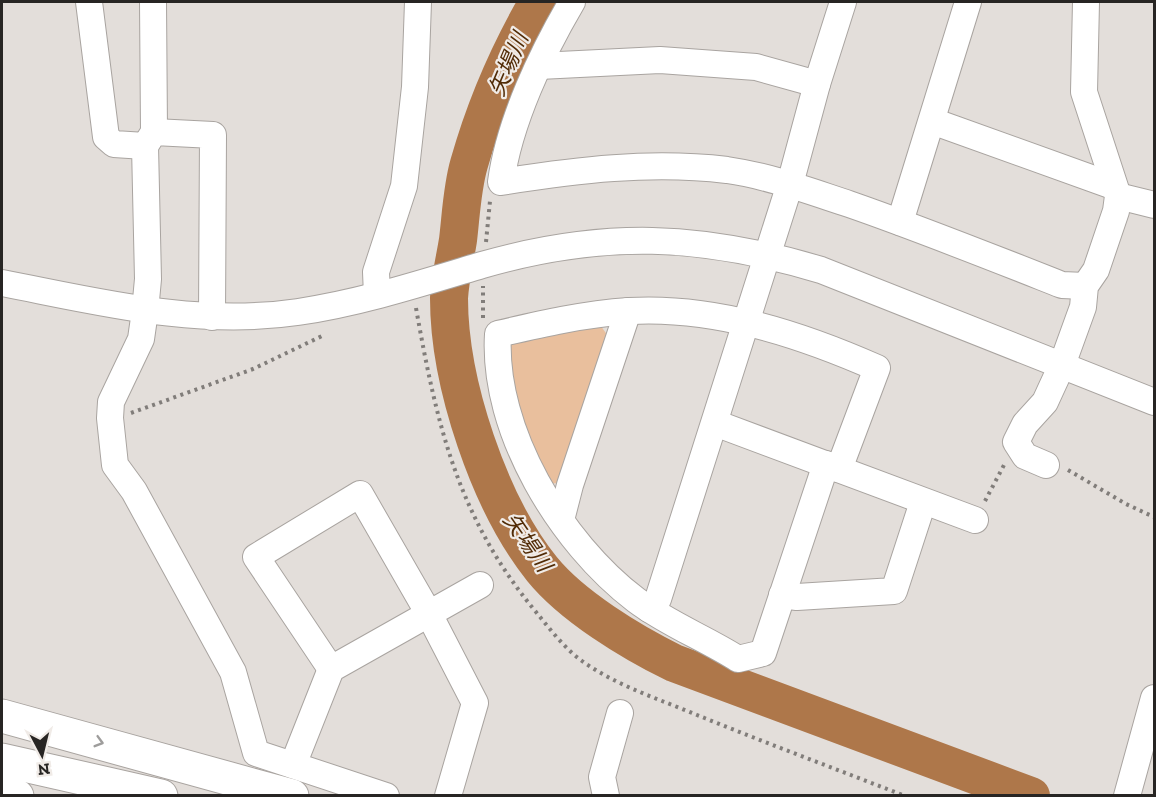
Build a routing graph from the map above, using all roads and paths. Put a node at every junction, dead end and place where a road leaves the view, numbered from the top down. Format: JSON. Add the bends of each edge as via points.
{"nodes":[{"id":1,"x":89,"y":2,"type":"edge"},
{"id":2,"x":153,"y":2,"type":"edge"},
{"id":3,"x":418,"y":2,"type":"edge"},
{"id":4,"x":572,"y":2,"type":"edge"},
{"id":5,"x":843,"y":2,"type":"edge"},
{"id":6,"x":968,"y":2,"type":"edge"},
{"id":7,"x":1086,"y":2,"type":"edge"},
{"id":8,"x":538,"y":66,"type":"junction"},
{"id":9,"x":817,"y":84,"type":"junction"},
{"id":10,"x":932,"y":121,"type":"junction"},
{"id":11,"x":150,"y":140,"type":"junction"},
{"id":12,"x":790,"y":184,"type":"junction"},
{"id":13,"x":1115,"y":191,"type":"junction"},
{"id":14,"x":490,"y":199,"type":"dead end"},
{"id":15,"x":1155,"y":205,"type":"edge"},
{"id":16,"x":900,"y":222,"type":"junction"},
{"id":17,"x":767,"y":254,"type":"junction"},
{"id":18,"x":482,"y":265,"type":"junction"},
{"id":19,"x":2,"y":283,"type":"edge"},
{"id":20,"x":1085,"y":286,"type":"junction"},
{"id":21,"x":377,"y":295,"type":"junction"},
{"id":22,"x":145,"y":311,"type":"junction"},
{"id":23,"x":627,"y":311,"type":"junction"},
{"id":24,"x":212,"y":317,"type":"junction"},
{"id":25,"x":745,"y":323,"type":"junction"},
{"id":26,"x":488,"y":326,"type":"dead end"},
{"id":27,"x":322,"y":336,"type":"dead end"},
{"id":28,"x":1062,"y":365,"type":"junction"},
{"id":29,"x":1155,"y":402,"type":"edge"},
{"id":30,"x":110,"y":418,"type":"junction"},
{"id":31,"x":715,"y":423,"type":"junction"},
{"id":32,"x":1016,"y":442,"type":"junction"},
{"id":33,"x":1046,"y":465,"type":"joint"},
{"id":34,"x":832,"y":467,"type":"junction"},
{"id":35,"x":923,"y":502,"type":"junction"},
{"id":36,"x":1155,"y":517,"type":"edge"},
{"id":37,"x":561,"y":520,"type":"junction"},
{"id":38,"x":975,"y":520,"type":"joint"},
{"id":39,"x":480,"y":585,"type":"dead end"},
{"id":40,"x":782,"y":595,"type":"junction"},
{"id":41,"x":649,"y":609,"type":"junction"},
{"id":42,"x":429,"y":614,"type":"junction"},
{"id":43,"x":332,"y":669,"type":"junction"},
{"id":44,"x":1155,"y":698,"type":"edge"},
{"id":45,"x":620,"y":713,"type":"dead end"},
{"id":46,"x":2,"y":716,"type":"edge"},
{"id":47,"x":2,"y":760,"type":"edge"},
{"id":48,"x":293,"y":780,"type":"edge"},
{"id":49,"x":2,"y":792,"type":"edge"},
{"id":50,"x":17,"y":795,"type":"edge"},
{"id":51,"x":161,"y":795,"type":"edge"},
{"id":52,"x":386,"y":795,"type":"edge"},
{"id":53,"x":448,"y":795,"type":"edge"},
{"id":54,"x":606,"y":795,"type":"edge"},
{"id":55,"x":1127,"y":795,"type":"edge"}],
"edges":[{"from":1,"to":11,"type":"street","via":[[106,137],[114,144]]},
{"from":2,"to":11,"type":"street"},
{"from":3,"to":21,"type":"street","via":[[415,87],[404,186],[376,272]]},
{"from":4,"to":8,"type":"street"},
{"from":5,"to":9,"type":"street"},
{"from":6,"to":10,"type":"street"},
{"from":7,"to":13,"type":"street","via":[[1084,92]]},
{"from":8,"to":9,"type":"street","via":[[660,60],[756,67]]},
{"from":8,"to":12,"type":"street","via":[[504,155],[501,182],[632,166],[728,171]]},
{"from":9,"to":12,"type":"street"},
{"from":10,"to":13,"type":"street"},
{"from":10,"to":16,"type":"street"},
{"from":11,"to":22,"type":"street"},
{"from":11,"to":24,"type":"street","via":[[213,135]]},
{"from":12,"to":16,"type":"street"},
{"from":12,"to":17,"type":"street"},
{"from":13,"to":15,"type":"street"},
{"from":13,"to":20,"type":"street","via":[[1116,211],[1096,270]]},
{"from":14,"to":18,"type":"path"},
{"from":16,"to":20,"type":"street","via":[[1062,285]]},
{"from":17,"to":18,"type":"street","via":[[699,243],[627,240],[549,249]]},
{"from":17,"to":25,"type":"street"},
{"from":17,"to":28,"type":"street","via":[[870,289]]},
{"from":18,"to":21,"type":"street"},
{"from":18,"to":26,"type":"path","via":[[483,318]]},
{"from":19,"to":22,"type":"street"},
{"from":20,"to":28,"type":"street","via":[[1083,306]]},
{"from":21,"to":24,"type":"street","via":[[299,312]]},
{"from":22,"to":24,"type":"street"},
{"from":22,"to":30,"type":"street","via":[[141,339],[111,402]]},
{"from":23,"to":25,"type":"street","via":[[674,312]]},
{"from":23,"to":37,"type":"street"},
{"from":23,"to":37,"type":"street","via":[[553,321],[498,334],[497,355],[513,433]]},
{"from":25,"to":31,"type":"street"},
{"from":25,"to":34,"type":"street","via":[[877,368]]},
{"from":27,"to":30,"type":"path","via":[[253,369]]},
{"from":28,"to":29,"type":"street"},
{"from":28,"to":32,"type":"street","via":[[1045,402],[1024,424]]},
{"from":30,"to":48,"type":"street","via":[[115,465],[134,491],[232,672],[256,753]]},
{"from":31,"to":34,"type":"street"},
{"from":31,"to":41,"type":"street","via":[[658,599]]},
{"from":32,"to":33,"type":"street","via":[[1024,456]]},
{"from":32,"to":38,"type":"path"},
{"from":33,"to":36,"type":"path","via":[[1065,469]]},
{"from":34,"to":35,"type":"street"},
{"from":34,"to":40,"type":"street"},
{"from":35,"to":38,"type":"street"},
{"from":35,"to":40,"type":"street","via":[[894,591]]},
{"from":37,"to":41,"type":"street","via":[[594,563]]},
{"from":39,"to":42,"type":"street"},
{"from":40,"to":41,"type":"street","via":[[763,653],[738,659]]},
{"from":42,"to":43,"type":"street"},
{"from":42,"to":43,"type":"street","via":[[360,494],[256,557]]},
{"from":42,"to":53,"type":"street","via":[[475,703]]},
{"from":43,"to":48,"type":"street"},
{"from":44,"to":55,"type":"street"},
{"from":45,"to":54,"type":"street","via":[[602,777]]},
{"from":46,"to":48,"type":"highway","one_way":true},
{"from":47,"to":51,"type":"highway"},
{"from":48,"to":52,"type":"street"},
{"from":49,"to":50,"type":"highway"}]}
